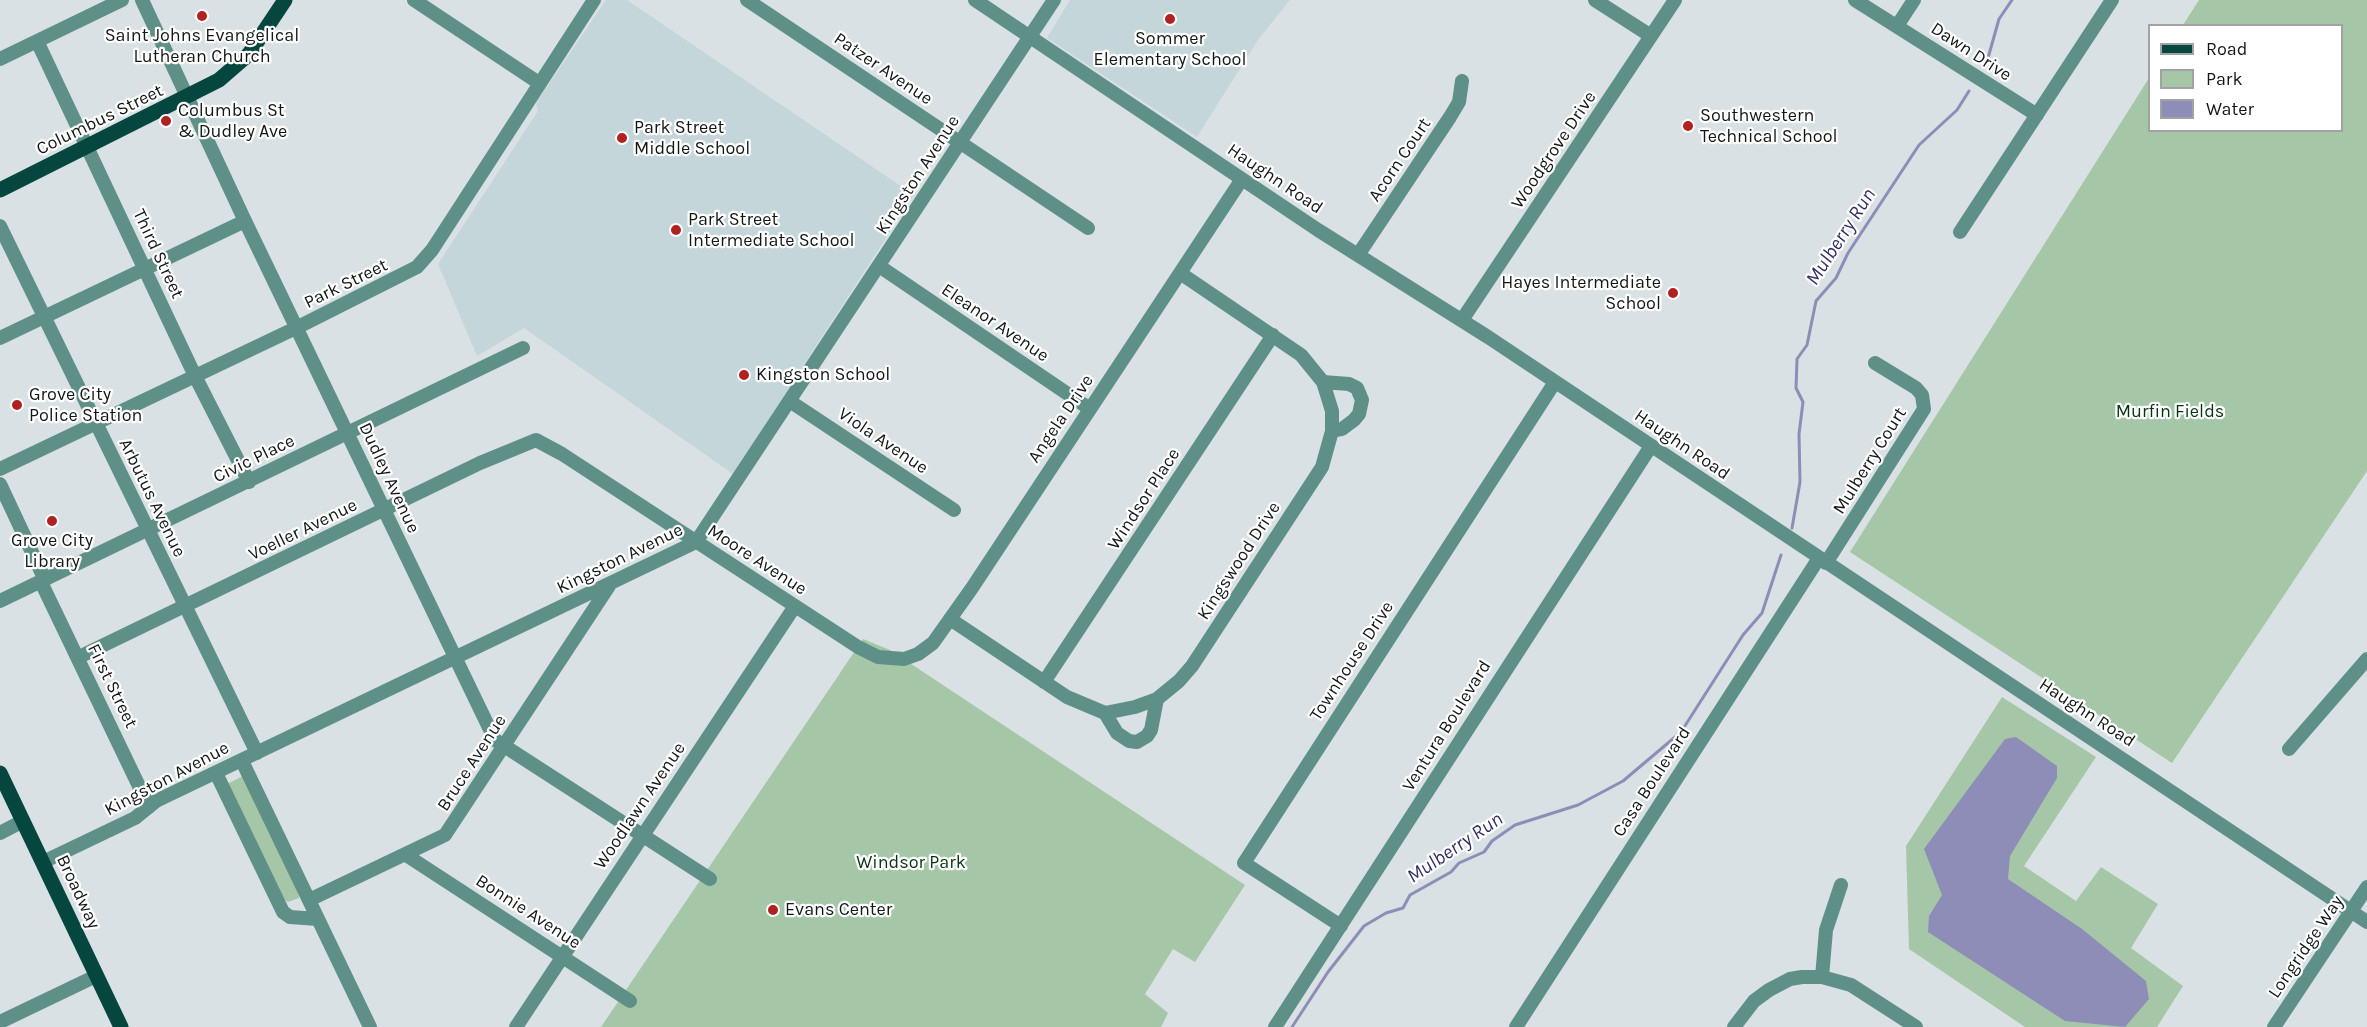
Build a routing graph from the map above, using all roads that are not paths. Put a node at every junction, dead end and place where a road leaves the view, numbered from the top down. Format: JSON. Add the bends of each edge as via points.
{"nodes":[{"id":1,"x":122,"y":0,"type":"edge"},
{"id":2,"x":142,"y":0,"type":"edge"},
{"id":3,"x":285,"y":0,"type":"edge"},
{"id":4,"x":414,"y":0,"type":"edge"},
{"id":5,"x":594,"y":0,"type":"edge"},
{"id":6,"x":747,"y":0,"type":"edge"},
{"id":7,"x":975,"y":0,"type":"edge"},
{"id":8,"x":1054,"y":0,"type":"edge"},
{"id":9,"x":1594,"y":0,"type":"edge"},
{"id":10,"x":1675,"y":0,"type":"edge"},
{"id":11,"x":1855,"y":0,"type":"edge"},
{"id":12,"x":1914,"y":0,"type":"edge"},
{"id":13,"x":2112,"y":0,"type":"edge"},
{"id":14,"x":1897,"y":26,"type":"junction"},
{"id":15,"x":1652,"y":36,"type":"junction"},
{"id":16,"x":1030,"y":37,"type":"junction"},
{"id":17,"x":37,"y":41,"type":"junction"},
{"id":18,"x":0,"y":59,"type":"edge"},
{"id":19,"x":1462,"y":81,"type":"dead end"},
{"id":20,"x":539,"y":82,"type":"junction"},
{"id":21,"x":188,"y":98,"type":"junction"},
{"id":22,"x":2037,"y":115,"type":"junction"},
{"id":23,"x":961,"y":143,"type":"junction"},
{"id":24,"x":88,"y":147,"type":"junction"},
{"id":25,"x":1242,"y":179,"type":"junction"},
{"id":26,"x":0,"y":190,"type":"edge"},
{"id":27,"x":245,"y":221,"type":"junction"},
{"id":28,"x":0,"y":226,"type":"edge"},
{"id":29,"x":1088,"y":228,"type":"dead end"},
{"id":30,"x":1960,"y":232,"type":"dead end"},
{"id":31,"x":1358,"y":255,"type":"junction"},
{"id":32,"x":879,"y":266,"type":"junction"},
{"id":33,"x":146,"y":270,"type":"junction"},
{"id":34,"x":1180,"y":273,"type":"junction"},
{"id":35,"x":45,"y":317,"type":"junction"},
{"id":36,"x":1462,"y":320,"type":"junction"},
{"id":37,"x":298,"y":327,"type":"junction"},
{"id":38,"x":1273,"y":335,"type":"junction"},
{"id":39,"x":0,"y":338,"type":"edge"},
{"id":40,"x":523,"y":348,"type":"dead end"},
{"id":41,"x":1875,"y":363,"type":"dead end"},
{"id":42,"x":195,"y":376,"type":"junction"},
{"id":43,"x":1323,"y":382,"type":"junction"},
{"id":44,"x":1555,"y":382,"type":"junction"},
{"id":45,"x":791,"y":402,"type":"junction"},
{"id":46,"x":1090,"y":409,"type":"junction"},
{"id":47,"x":96,"y":424,"type":"junction"},
{"id":48,"x":1332,"y":431,"type":"junction"},
{"id":49,"x":348,"y":434,"type":"junction"},
{"id":50,"x":544,"y":442,"type":"joint"},
{"id":51,"x":1651,"y":446,"type":"junction"},
{"id":52,"x":0,"y":469,"type":"edge"},
{"id":53,"x":249,"y":482,"type":"junction"},
{"id":54,"x":0,"y":484,"type":"edge"},
{"id":55,"x":954,"y":510,"type":"dead end"},
{"id":56,"x":383,"y":511,"type":"junction"},
{"id":57,"x":147,"y":530,"type":"junction"},
{"id":58,"x":696,"y":542,"type":"junction"},
{"id":59,"x":1823,"y":560,"type":"junction"},
{"id":60,"x":43,"y":581,"type":"junction"},
{"id":61,"x":610,"y":584,"type":"junction"},
{"id":62,"x":0,"y":601,"type":"edge"},
{"id":63,"x":795,"y":606,"type":"junction"},
{"id":64,"x":186,"y":607,"type":"junction"},
{"id":65,"x":950,"y":620,"type":"junction"},
{"id":66,"x":79,"y":657,"type":"junction"},
{"id":67,"x":456,"y":658,"type":"junction"},
{"id":68,"x":894,"y":659,"type":"joint"},
{"id":69,"x":2367,"y":659,"type":"edge"},
{"id":70,"x":1044,"y":682,"type":"junction"},
{"id":71,"x":1157,"y":699,"type":"junction"},
{"id":72,"x":1105,"y":713,"type":"junction"},
{"id":73,"x":504,"y":745,"type":"junction"},
{"id":74,"x":2289,"y":749,"type":"dead end"},
{"id":75,"x":257,"y":753,"type":"junction"},
{"id":76,"x":242,"y":761,"type":"junction"},
{"id":77,"x":0,"y":773,"type":"edge"},
{"id":78,"x":216,"y":773,"type":"junction"},
{"id":79,"x":149,"y":807,"type":"junction"},
{"id":80,"x":23,"y":821,"type":"junction"},
{"id":81,"x":0,"y":833,"type":"edge"},
{"id":82,"x":642,"y":835,"type":"junction"},
{"id":83,"x":406,"y":855,"type":"junction"},
{"id":84,"x":43,"y":862,"type":"junction"},
{"id":85,"x":710,"y":879,"type":"dead end"},
{"id":86,"x":1841,"y":885,"type":"dead end"},
{"id":87,"x":2367,"y":887,"type":"edge"},
{"id":88,"x":309,"y":900,"type":"junction"},
{"id":89,"x":2351,"y":911,"type":"junction"},
{"id":90,"x":318,"y":920,"type":"junction"},
{"id":91,"x":2367,"y":922,"type":"edge"},
{"id":92,"x":1341,"y":926,"type":"junction"},
{"id":93,"x":562,"y":956,"type":"junction"},
{"id":94,"x":96,"y":976,"type":"junction"},
{"id":95,"x":1822,"y":977,"type":"junction"},
{"id":96,"x":630,"y":1001,"type":"dead end"},
{"id":97,"x":0,"y":1022,"type":"edge"},
{"id":98,"x":121,"y":1027,"type":"edge"},
{"id":99,"x":370,"y":1027,"type":"edge"},
{"id":100,"x":516,"y":1027,"type":"edge"},
{"id":101,"x":1275,"y":1027,"type":"edge"},
{"id":102,"x":1516,"y":1027,"type":"edge"},
{"id":103,"x":1734,"y":1027,"type":"edge"},
{"id":104,"x":1916,"y":1027,"type":"edge"},
{"id":105,"x":2274,"y":1027,"type":"edge"}],
"edges":[{"from":1,"to":17,"type":"street"},
{"from":2,"to":21,"type":"street","name":"Dudley Avenue"},
{"from":3,"to":21,"type":"main road","name":"Columbus Street","via":[[244,60]]},
{"from":4,"to":20,"type":"street"},
{"from":5,"to":20,"type":"street","name":"Park Street"},
{"from":6,"to":23,"type":"street","name":"Patzer Avenue"},
{"from":7,"to":16,"type":"street","name":"Haughn Road"},
{"from":8,"to":16,"type":"street","name":"Kingston Avenue"},
{"from":9,"to":15,"type":"street"},
{"from":10,"to":15,"type":"street","name":"Woodgrove Drive"},
{"from":11,"to":14,"type":"street","name":"Dawn Drive"},
{"from":12,"to":14,"type":"street"},
{"from":13,"to":22,"type":"street"},
{"from":14,"to":22,"type":"street","name":"Dawn Drive"},
{"from":15,"to":36,"type":"street","name":"Woodgrove Drive"},
{"from":16,"to":23,"type":"street","name":"Kingston Avenue"},
{"from":16,"to":25,"type":"street","name":"Haughn Road"},
{"from":17,"to":18,"type":"street"},
{"from":17,"to":24,"type":"street","name":"Third Street"},
{"from":19,"to":31,"type":"street","name":"Acorn Court","via":[[1459,102]]},
{"from":20,"to":37,"type":"street","name":"Park Street","via":[[432,250],[417,267]]},
{"from":21,"to":24,"type":"main road","name":"Columbus Street"},
{"from":21,"to":27,"type":"street","name":"Dudley Avenue"},
{"from":22,"to":30,"type":"street"},
{"from":23,"to":29,"type":"street","name":"Patzer Avenue"},
{"from":23,"to":32,"type":"street","name":"Kingston Avenue"},
{"from":24,"to":26,"type":"main road","name":"Columbus Street"},
{"from":24,"to":33,"type":"street","name":"Third Street"},
{"from":25,"to":31,"type":"street","name":"Haughn Road"},
{"from":25,"to":34,"type":"street","name":"Angela Drive"},
{"from":27,"to":33,"type":"street"},
{"from":27,"to":37,"type":"street","name":"Dudley Avenue"},
{"from":28,"to":35,"type":"street","name":"Arbutus Avenue"},
{"from":31,"to":36,"type":"street","name":"Haughn Road"},
{"from":32,"to":45,"type":"street","name":"Kingston Avenue"},
{"from":32,"to":46,"type":"street","name":"Eleanor Avenue"},
{"from":33,"to":35,"type":"street"},
{"from":33,"to":42,"type":"street","name":"Third Street"},
{"from":34,"to":38,"type":"street","name":"Kingswood Drive"},
{"from":34,"to":46,"type":"street","name":"Angela Drive"},
{"from":35,"to":39,"type":"street"},
{"from":35,"to":47,"type":"street","name":"Arbutus Avenue"},
{"from":36,"to":44,"type":"street","name":"Haughn Road"},
{"from":37,"to":42,"type":"street","name":"Park Street"},
{"from":37,"to":49,"type":"street","name":"Dudley Avenue"},
{"from":38,"to":43,"type":"street","name":"Kingswood Drive","via":[[1306,359]]},
{"from":38,"to":70,"type":"street","name":"Windsor Place"},
{"from":40,"to":49,"type":"street","name":"Civic Place"},
{"from":41,"to":59,"type":"street","name":"Mulberry Court","via":[[1916,388],[1922,395],[1924,409]]},
{"from":42,"to":47,"type":"street","name":"Park Street"},
{"from":42,"to":53,"type":"street","name":"Third Street"},
{"from":43,"to":48,"type":"street","name":"Kingswood Drive","via":[[1332,411]]},
{"from":43,"to":48,"type":"street","via":[[1349,384],[1357,388],[1362,400],[1354,420]]},
{"from":44,"to":51,"type":"street","name":"Haughn Road"},
{"from":44,"to":92,"type":"street","name":"Townhouse Drive","via":[[1244,863]]},
{"from":45,"to":55,"type":"street","name":"Viola Avenue"},
{"from":45,"to":58,"type":"street","name":"Kingston Avenue"},
{"from":46,"to":65,"type":"street","name":"Angela Drive"},
{"from":47,"to":52,"type":"street","name":"Park Street"},
{"from":47,"to":57,"type":"street","name":"Arbutus Avenue"},
{"from":48,"to":71,"type":"street","name":"Kingswood Drive","via":[[1329,449],[1312,484],[1192,666]]},
{"from":49,"to":53,"type":"street","name":"Civic Place"},
{"from":49,"to":56,"type":"street","name":"Dudley Avenue"},
{"from":50,"to":56,"type":"street","name":"Voeller Avenue","via":[[527,441]]},
{"from":50,"to":58,"type":"street","name":"Moore Avenue"},
{"from":51,"to":59,"type":"street","name":"Haughn Road"},
{"from":51,"to":92,"type":"street","name":"Ventura Boulevard"},
{"from":53,"to":57,"type":"street","name":"Civic Place"},
{"from":54,"to":60,"type":"street","name":"First Street"},
{"from":56,"to":64,"type":"street","name":"Voeller Avenue"},
{"from":56,"to":67,"type":"street","name":"Dudley Avenue"},
{"from":57,"to":60,"type":"street","name":"Civic Place"},
{"from":57,"to":64,"type":"street","name":"Arbutus Avenue"},
{"from":58,"to":61,"type":"street","name":"Kingston Avenue"},
{"from":58,"to":63,"type":"street","name":"Moore Avenue"},
{"from":59,"to":89,"type":"street","name":"Haughn Road"},
{"from":59,"to":102,"type":"street","name":"Casa Boulevard"},
{"from":60,"to":62,"type":"street","name":"Civic Place"},
{"from":60,"to":66,"type":"street","name":"First Street"},
{"from":61,"to":67,"type":"street","name":"Kingston Avenue"},
{"from":61,"to":73,"type":"street","name":"Bruce Avenue"},
{"from":63,"to":68,"type":"street","name":"Moore Avenue","via":[[858,647],[878,657]]},
{"from":63,"to":82,"type":"street","name":"Woodlawn Avenue"},
{"from":64,"to":66,"type":"street","name":"Voeller Avenue"},
{"from":64,"to":75,"type":"street","name":"Arbutus Avenue"},
{"from":65,"to":68,"type":"street","name":"Angela Drive","via":[[926,650]]},
{"from":65,"to":70,"type":"street"},
{"from":66,"to":79,"type":"street","name":"First Street"},
{"from":67,"to":73,"type":"street","name":"Dudley Avenue","via":[[495,740]]},
{"from":67,"to":75,"type":"street","name":"Kingston Avenue"},
{"from":69,"to":74,"type":"street"},
{"from":70,"to":72,"type":"street"},
{"from":71,"to":72,"type":"street","name":"Kingswood Drive"},
{"from":71,"to":72,"type":"street","via":[[1154,724],[1142,740],[1123,738]]},
{"from":73,"to":82,"type":"street","name":"Dudley Avenue"},
{"from":73,"to":83,"type":"street","name":"Bruce Avenue","via":[[451,828],[437,840]]},
{"from":75,"to":76,"type":"street","name":"Kingston Avenue"},
{"from":76,"to":78,"type":"street","name":"Kingston Avenue"},
{"from":76,"to":88,"type":"street"},
{"from":77,"to":80,"type":"main road","name":"Broadway"},
{"from":78,"to":79,"type":"street","name":"Kingston Avenue"},
{"from":78,"to":90,"type":"street","via":[[283,912]]},
{"from":79,"to":84,"type":"street","name":"Kingston Avenue","via":[[135,818]]},
{"from":80,"to":81,"type":"street"},
{"from":80,"to":84,"type":"main road","name":"Broadway"},
{"from":82,"to":85,"type":"street","name":"Dudley Avenue"},
{"from":82,"to":93,"type":"street","name":"Woodlawn Avenue"},
{"from":83,"to":88,"type":"street","name":"Bruce Avenue"},
{"from":83,"to":93,"type":"street","name":"Bonnie Avenue"},
{"from":84,"to":94,"type":"main road","name":"Broadway"},
{"from":86,"to":95,"type":"street","via":[[1826,930]]},
{"from":87,"to":89,"type":"street","name":"Longridge Way"},
{"from":88,"to":90,"type":"street"},
{"from":89,"to":91,"type":"street","name":"Haughn Road"},
{"from":89,"to":105,"type":"street","name":"Longridge Way"},
{"from":90,"to":99,"type":"street"},
{"from":92,"to":101,"type":"street","name":"Ventura Boulevard"},
{"from":93,"to":96,"type":"street","name":"Bonnie Avenue"},
{"from":93,"to":100,"type":"street","name":"Woodlawn Avenue"},
{"from":94,"to":97,"type":"street"},
{"from":94,"to":98,"type":"main road","name":"Broadway"},
{"from":95,"to":103,"type":"street","via":[[1790,980],[1769,990],[1754,1001]]},
{"from":95,"to":104,"type":"street","via":[[1865,992]]}]}
